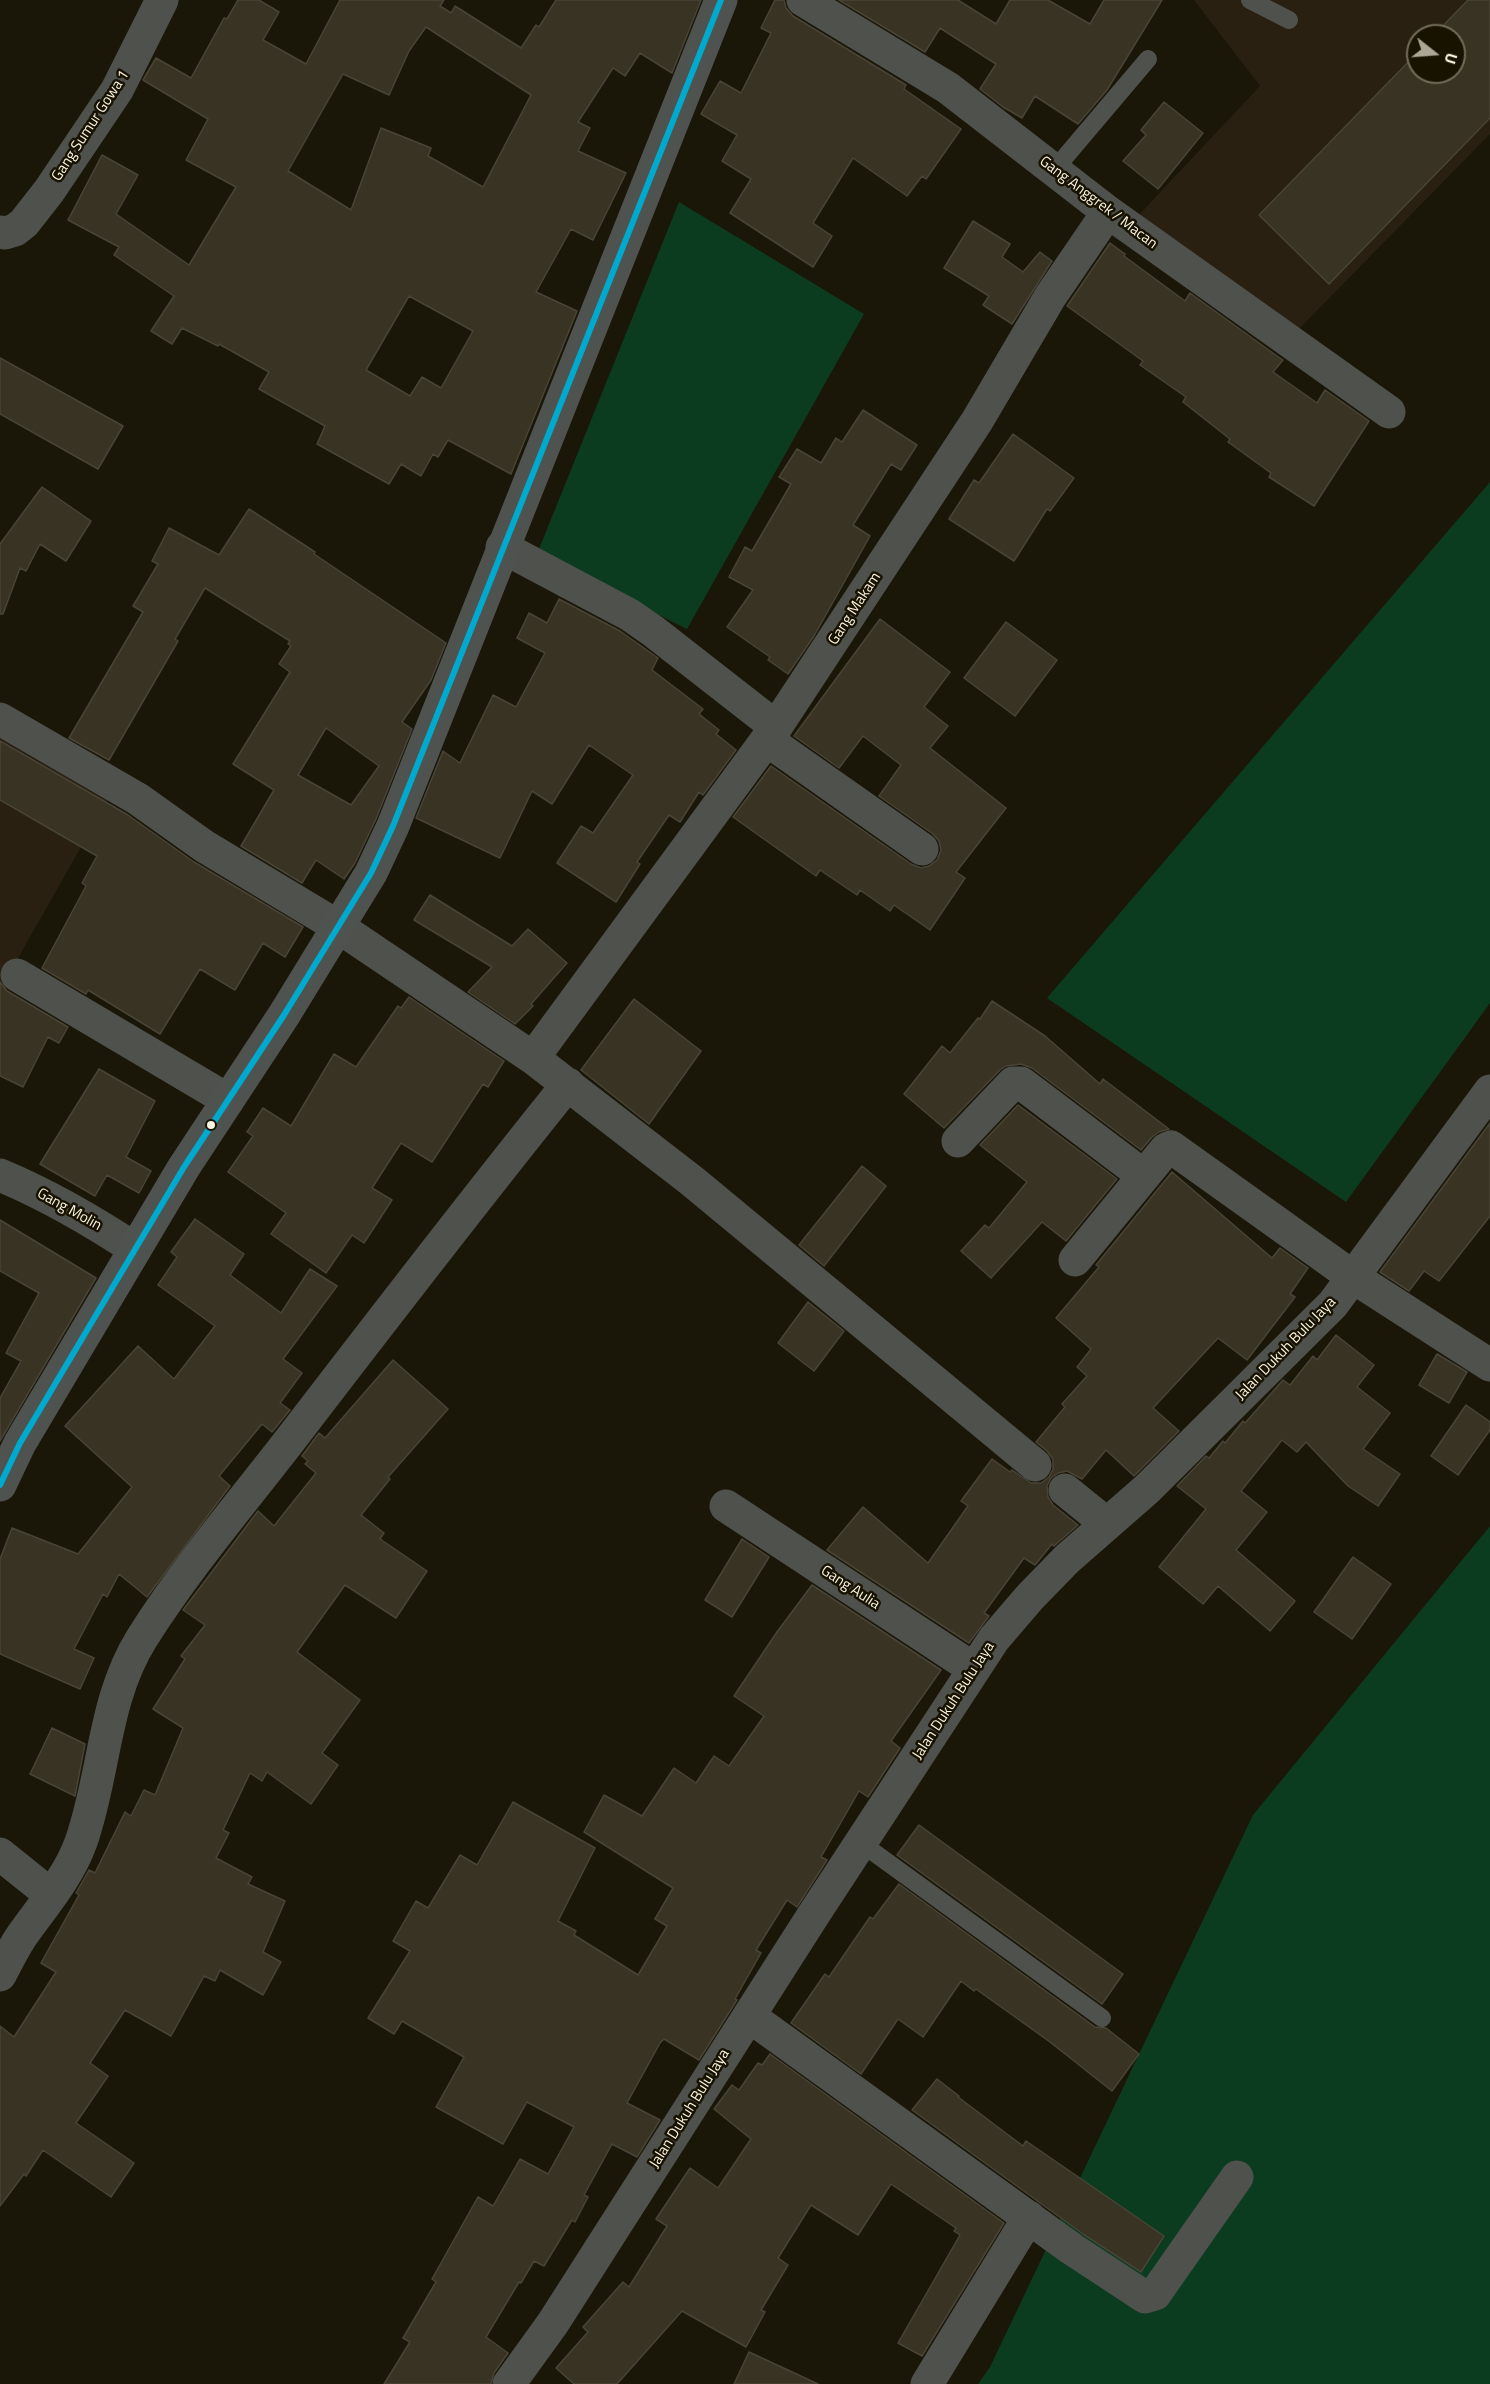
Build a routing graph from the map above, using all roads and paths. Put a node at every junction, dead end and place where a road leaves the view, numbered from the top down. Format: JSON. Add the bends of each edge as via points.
{"nodes":[{"id":1,"x":162,"y":0,"type":"edge"},
{"id":2,"x":721,"y":0,"type":"edge"},
{"id":3,"x":803,"y":0,"type":"edge"},
{"id":4,"x":1250,"y":0,"type":"edge"},
{"id":5,"x":1289,"y":20,"type":"dead end"},
{"id":6,"x":1148,"y":58,"type":"dead end"},
{"id":7,"x":1054,"y":170,"type":"junction"},
{"id":8,"x":1108,"y":212,"type":"junction"},
{"id":9,"x":0,"y":232,"type":"edge"},
{"id":10,"x":1389,"y":412,"type":"dead end"},
{"id":11,"x":502,"y":548,"type":"junction"},
{"id":12,"x":0,"y":719,"type":"edge"},
{"id":13,"x":772,"y":734,"type":"junction"},
{"id":14,"x":922,"y":849,"type":"dead end"},
{"id":15,"x":337,"y":926,"type":"junction"},
{"id":16,"x":17,"y":975,"type":"dead end"},
{"id":17,"x":533,"y":1058,"type":"junction"},
{"id":18,"x":568,"y":1084,"type":"junction"},
{"id":19,"x":1490,"y":1091,"type":"edge"},
{"id":20,"x":228,"y":1100,"type":"junction"},
{"id":21,"x":958,"y":1141,"type":"dead end"},
{"id":22,"x":0,"y":1175,"type":"edge"},
{"id":23,"x":1144,"y":1176,"type":"junction"},
{"id":24,"x":135,"y":1249,"type":"junction"},
{"id":25,"x":1075,"y":1260,"type":"dead end"},
{"id":26,"x":1353,"y":1277,"type":"junction"},
{"id":27,"x":1490,"y":1365,"type":"edge"},
{"id":28,"x":1035,"y":1465,"type":"dead end"},
{"id":29,"x":0,"y":1485,"type":"edge"},
{"id":30,"x":1065,"y":1490,"type":"dead end"},
{"id":31,"x":726,"y":1506,"type":"dead end"},
{"id":32,"x":1107,"y":1524,"type":"junction"},
{"id":33,"x":974,"y":1669,"type":"junction"},
{"id":34,"x":861,"y":1843,"type":"junction"},
{"id":35,"x":0,"y":1854,"type":"edge"},
{"id":36,"x":51,"y":1895,"type":"junction"},
{"id":37,"x":0,"y":1975,"type":"edge"},
{"id":38,"x":749,"y":2016,"type":"junction"},
{"id":39,"x":1102,"y":2018,"type":"dead end"},
{"id":40,"x":1237,"y":2177,"type":"dead end"},
{"id":41,"x":1029,"y":2217,"type":"junction"},
{"id":42,"x":509,"y":2384,"type":"edge"},
{"id":43,"x":927,"y":2384,"type":"edge"}],
"edges":[{"from":1,"to":9,"type":"street","name":"Gang Sumur Gowa 1","via":[[117,90],[49,191],[24,223],[15,230]]},
{"from":2,"to":11,"type":"street"},
{"from":3,"to":7,"type":"street","name":"Gang Anggrek / Macan","via":[[948,88]]},
{"from":4,"to":5,"type":"lane"},
{"from":6,"to":7,"type":"lane"},
{"from":7,"to":8,"type":"street","name":"Gang Anggrek / Macan"},
{"from":8,"to":10,"type":"street","name":"Gang Anggrek / Macan"},
{"from":8,"to":13,"type":"street","name":"Gang Makam"},
{"from":11,"to":13,"type":"street","via":[[630,615]]},
{"from":11,"to":15,"type":"street","via":[[393,826],[371,873]]},
{"from":12,"to":15,"type":"street","via":[[138,800],[204,846]]},
{"from":13,"to":14,"type":"street"},
{"from":13,"to":17,"type":"street","name":"Gang Makam"},
{"from":15,"to":17,"type":"street"},
{"from":15,"to":20,"type":"street"},
{"from":16,"to":20,"type":"street"},
{"from":17,"to":18,"type":"street"},
{"from":18,"to":28,"type":"street","via":[[692,1181]]},
{"from":18,"to":36,"type":"street","via":[[461,1216],[189,1571],[143,1637],[126,1667],[112,1706],[81,1843]]},
{"from":19,"to":26,"type":"street","name":"Jalan Dukuh Bulu Jaya"},
{"from":20,"to":24,"type":"street"},
{"from":21,"to":23,"type":"street","via":[[1013,1083],[1021,1083]]},
{"from":22,"to":24,"type":"street","name":"Gang Molin","via":[[89,1219]]},
{"from":23,"to":25,"type":"street"},
{"from":23,"to":26,"type":"street","via":[[1166,1149],[1175,1148]]},
{"from":24,"to":29,"type":"street","via":[[20,1443]]},
{"from":26,"to":27,"type":"street"},
{"from":26,"to":32,"type":"street","name":"Jalan Dukuh Bulu Jaya","via":[[1332,1304]]},
{"from":30,"to":32,"type":"street"},
{"from":31,"to":33,"type":"street","name":"Gang Aulia"},
{"from":32,"to":33,"type":"street","name":"Jalan Dukuh Bulu Jaya","via":[[1030,1597]]},
{"from":33,"to":34,"type":"street","name":"Jalan Dukuh Bulu Jaya"},
{"from":34,"to":38,"type":"street","name":"Jalan Dukuh Bulu Jaya"},
{"from":34,"to":39,"type":"lane"},
{"from":35,"to":36,"type":"street"},
{"from":36,"to":37,"type":"street"},
{"from":38,"to":41,"type":"street"},
{"from":38,"to":42,"type":"street","name":"Jalan Dukuh Bulu Jaya","via":[[560,2313]]},
{"from":40,"to":41,"type":"street","via":[[1150,2297],[1140,2294]]},
{"from":41,"to":43,"type":"street"}]}
